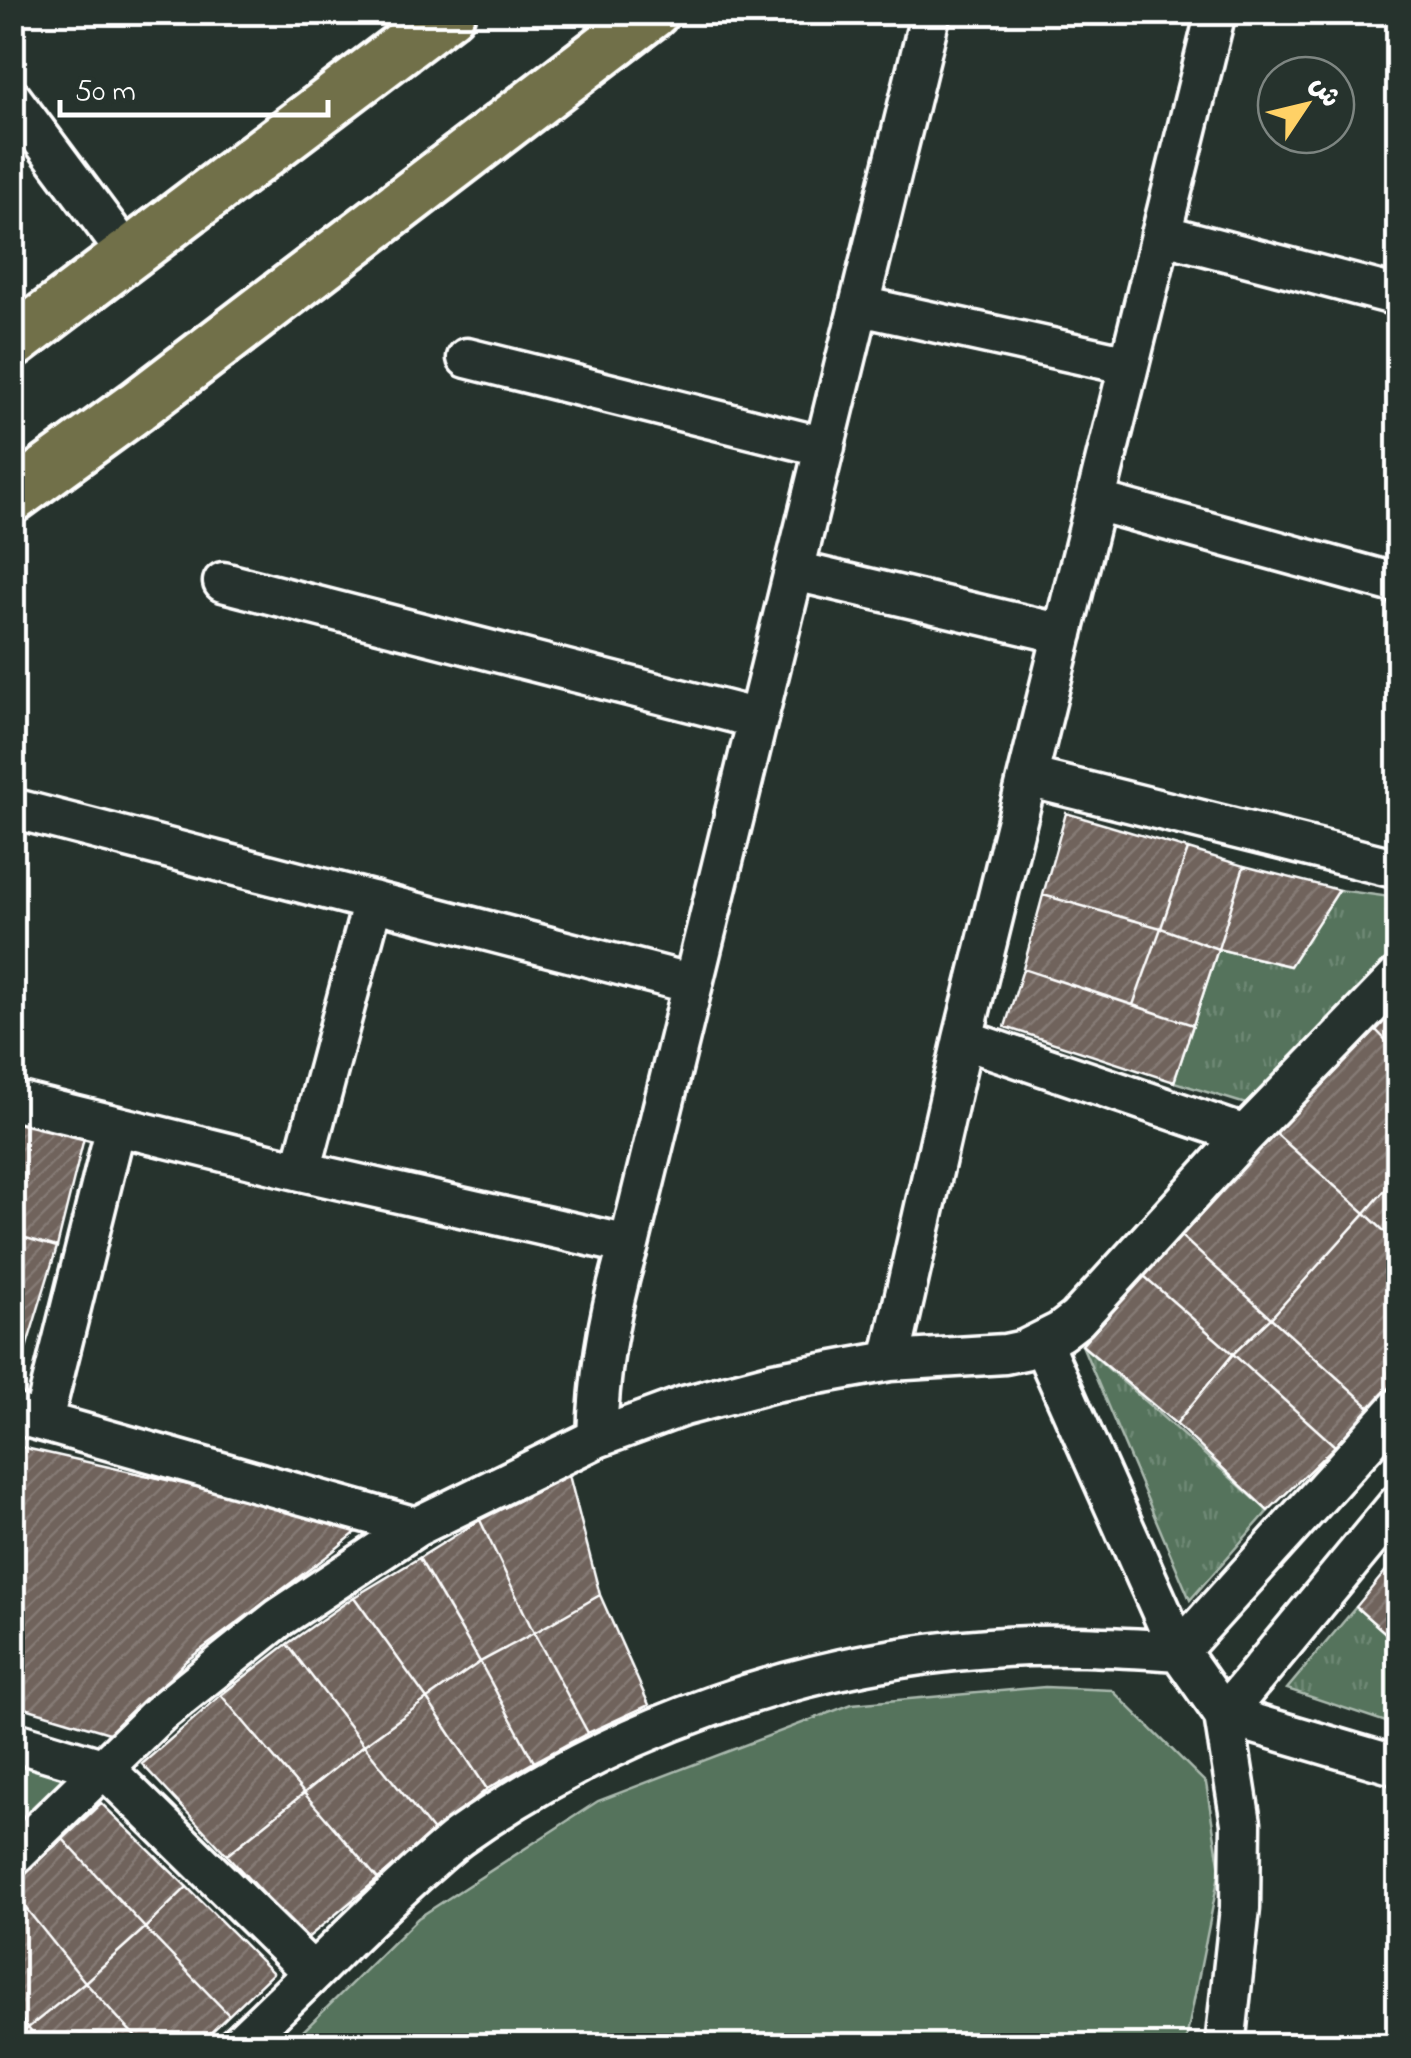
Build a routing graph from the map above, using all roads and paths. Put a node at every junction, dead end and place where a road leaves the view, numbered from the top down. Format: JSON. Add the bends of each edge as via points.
{"nodes":[{"id":1,"x":449,"y":12,"type":"edge"},
{"id":2,"x":654,"y":12,"type":"edge"},
{"id":3,"x":931,"y":12,"type":"edge"},
{"id":4,"x":1216,"y":12,"type":"edge"},
{"id":5,"x":12,"y":99,"type":"edge"},
{"id":6,"x":1161,"y":234,"type":"junction"},
{"id":7,"x":128,"y":255,"type":"junction"},
{"id":8,"x":1398,"y":296,"type":"edge"},
{"id":9,"x":860,"y":306,"type":"junction"},
{"id":10,"x":12,"y":343,"type":"edge"},
{"id":11,"x":467,"y":358,"type":"dead end"},
{"id":12,"x":1129,"y":365,"type":"junction"},
{"id":13,"x":825,"y":447,"type":"junction"},
{"id":14,"x":12,"y":497,"type":"edge"},
{"id":15,"x":1096,"y":501,"type":"junction"},
{"id":16,"x":795,"y":571,"type":"junction"},
{"id":17,"x":223,"y":582,"type":"dead end"},
{"id":18,"x":1398,"y":584,"type":"edge"},
{"id":19,"x":1062,"y":634,"type":"junction"},
{"id":20,"x":758,"y":720,"type":"junction"},
{"id":21,"x":1028,"y":776,"type":"junction"},
{"id":22,"x":12,"y":808,"type":"edge"},
{"id":23,"x":1398,"y":870,"type":"edge"},
{"id":24,"x":374,"y":902,"type":"junction"},
{"id":25,"x":1398,"y":977,"type":"edge"},
{"id":26,"x":693,"y":984,"type":"junction"},
{"id":27,"x":963,"y":1039,"type":"junction"},
{"id":28,"x":12,"y":1100,"type":"edge"},
{"id":29,"x":116,"y":1126,"type":"junction"},
{"id":30,"x":1245,"y":1135,"type":"junction"},
{"id":31,"x":301,"y":1170,"type":"junction"},
{"id":32,"x":629,"y":1245,"type":"junction"},
{"id":33,"x":1042,"y":1343,"type":"junction"},
{"id":34,"x":890,"y":1362,"type":"junction"},
{"id":35,"x":1398,"y":1408,"type":"edge"},
{"id":36,"x":28,"y":1417,"type":"edge"},
{"id":37,"x":597,"y":1438,"type":"junction"},
{"id":38,"x":1398,"y":1504,"type":"edge"},
{"id":39,"x":416,"y":1527,"type":"junction"},
{"id":40,"x":1179,"y":1651,"type":"junction"},
{"id":41,"x":1224,"y":1714,"type":"junction"},
{"id":42,"x":12,"y":1741,"type":"edge"},
{"id":43,"x":1398,"y":1766,"type":"edge"},
{"id":44,"x":105,"y":1768,"type":"junction"},
{"id":45,"x":12,"y":1857,"type":"edge"},
{"id":46,"x":314,"y":1973,"type":"junction"},
{"id":47,"x":237,"y":2046,"type":"edge"},
{"id":48,"x":1225,"y":2046,"type":"edge"}],
"edges":[{"from":1,"to":7,"type":"main road"},
{"from":2,"to":14,"type":"main road"},
{"from":3,"to":9,"type":"street"},
{"from":4,"to":6,"type":"street"},
{"from":5,"to":7,"type":"street"},
{"from":6,"to":8,"type":"street"},
{"from":6,"to":12,"type":"street"},
{"from":7,"to":10,"type":"main road"},
{"from":9,"to":12,"type":"street"},
{"from":9,"to":13,"type":"street"},
{"from":11,"to":13,"type":"street"},
{"from":12,"to":15,"type":"street"},
{"from":13,"to":16,"type":"street"},
{"from":15,"to":18,"type":"street"},
{"from":15,"to":19,"type":"street"},
{"from":16,"to":19,"type":"street"},
{"from":16,"to":20,"type":"street"},
{"from":17,"to":20,"type":"street"},
{"from":19,"to":21,"type":"street"},
{"from":20,"to":26,"type":"street"},
{"from":21,"to":23,"type":"street"},
{"from":21,"to":27,"type":"street"},
{"from":22,"to":24,"type":"street"},
{"from":24,"to":26,"type":"street"},
{"from":24,"to":31,"type":"street"},
{"from":25,"to":30,"type":"street"},
{"from":26,"to":32,"type":"street"},
{"from":27,"to":30,"type":"street"},
{"from":27,"to":34,"type":"street"},
{"from":28,"to":29,"type":"street"},
{"from":29,"to":31,"type":"street"},
{"from":29,"to":36,"type":"street"},
{"from":30,"to":33,"type":"street","via":[[1077,1319]]},
{"from":31,"to":32,"type":"street"},
{"from":32,"to":37,"type":"street","via":[[604,1340]]},
{"from":33,"to":34,"type":"street","via":[[1005,1354]]},
{"from":33,"to":40,"type":"street"},
{"from":34,"to":37,"type":"street","via":[[774,1382]]},
{"from":35,"to":40,"type":"street"},
{"from":36,"to":39,"type":"street"},
{"from":37,"to":39,"type":"street"},
{"from":38,"to":41,"type":"street"},
{"from":39,"to":44,"type":"street","via":[[279,1618],[159,1714]]},
{"from":40,"to":41,"type":"street"},
{"from":40,"to":46,"type":"street","via":[[988,1648],[894,1660],[710,1707],[621,1743],[456,1839]]},
{"from":41,"to":43,"type":"street"},
{"from":41,"to":48,"type":"street","via":[[1242,1823]]},
{"from":42,"to":44,"type":"street"},
{"from":44,"to":45,"type":"street"},
{"from":44,"to":46,"type":"street"},
{"from":46,"to":47,"type":"street"}]}
